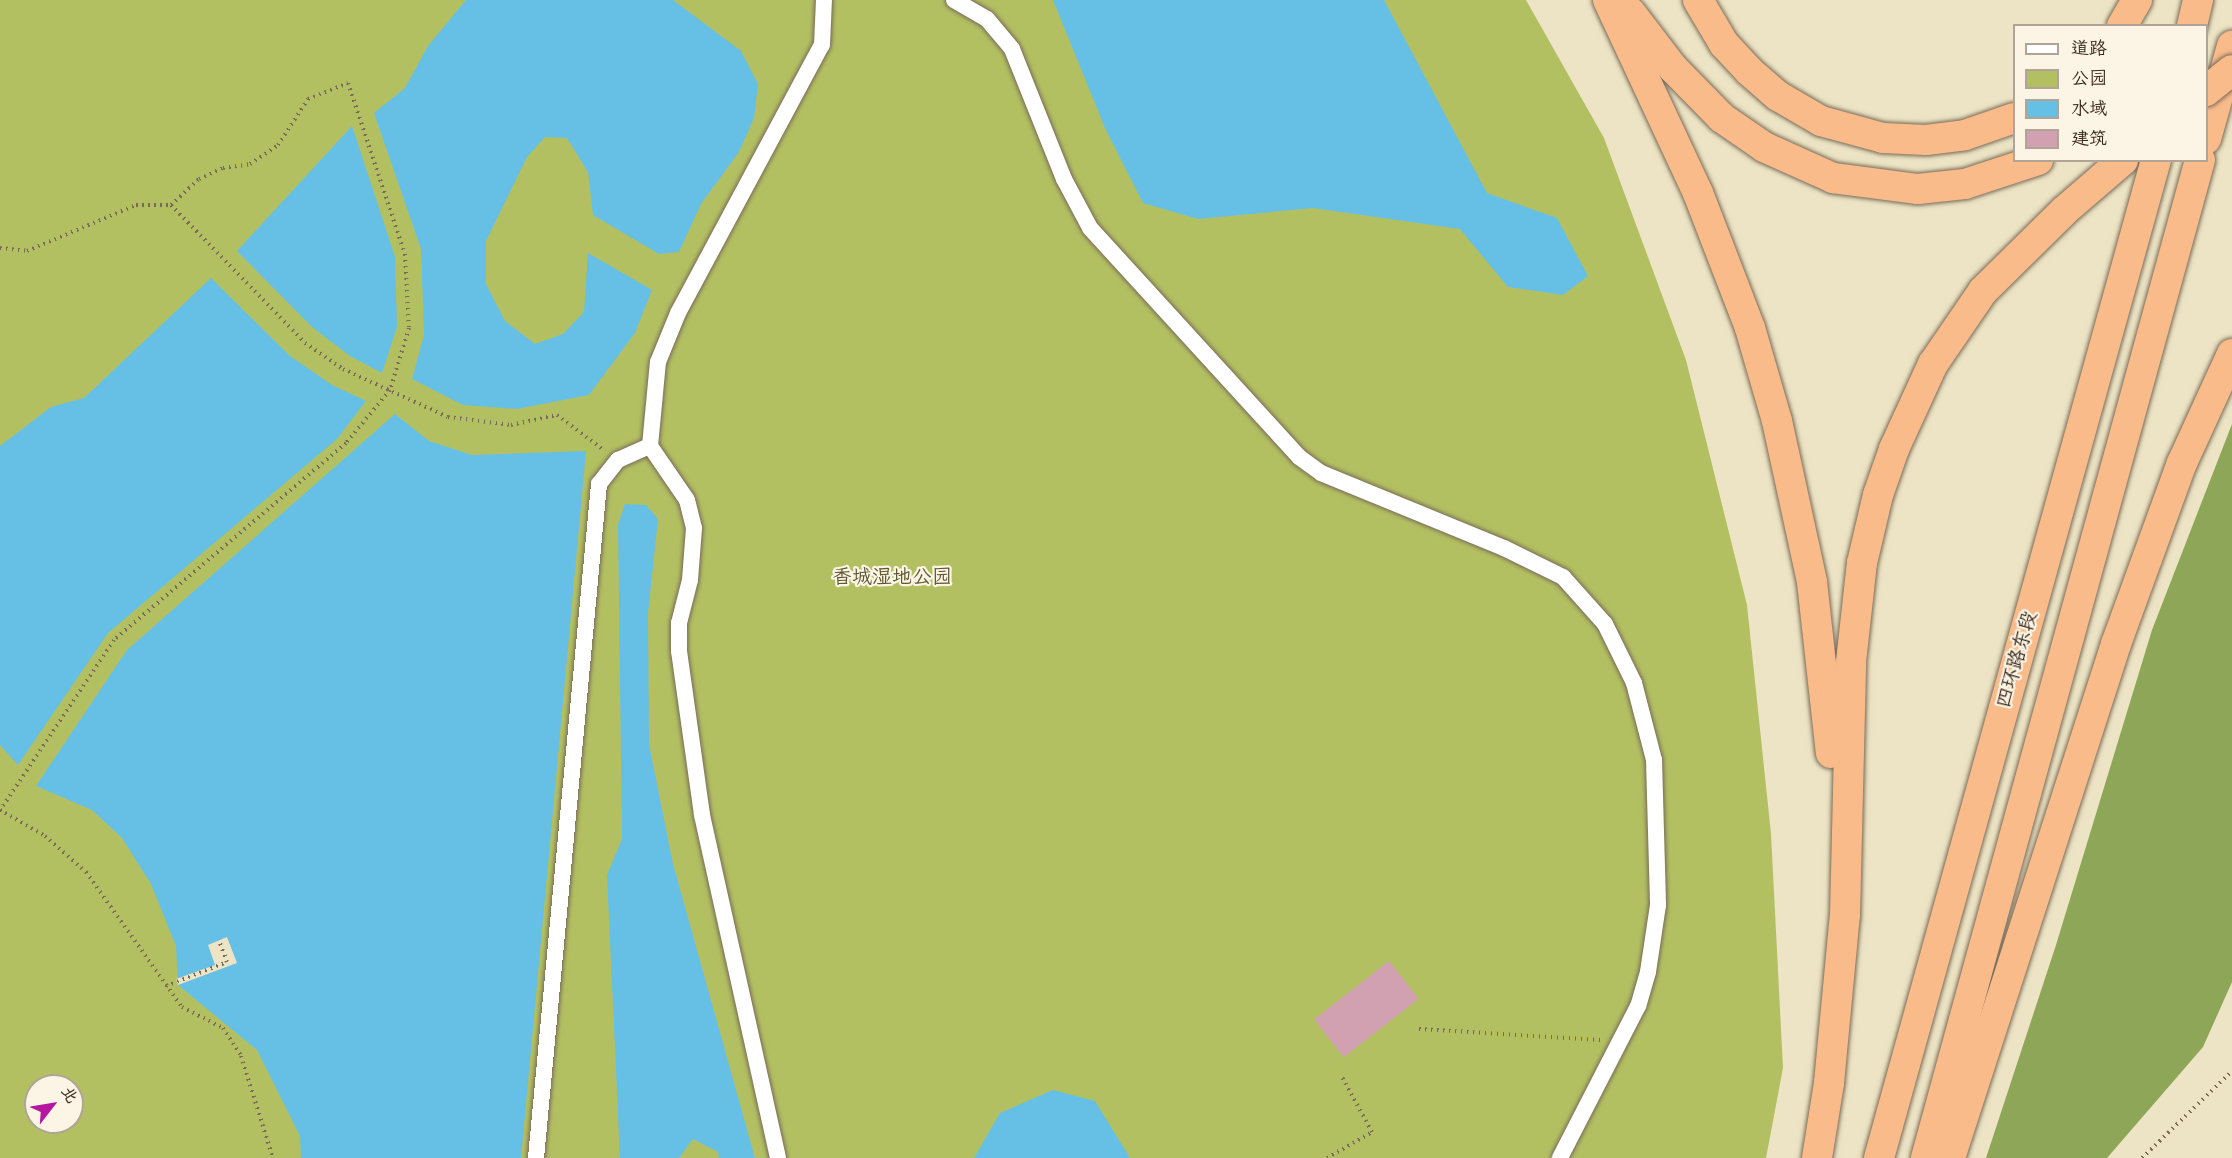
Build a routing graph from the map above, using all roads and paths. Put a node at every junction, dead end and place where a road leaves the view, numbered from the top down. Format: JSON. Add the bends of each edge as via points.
{"nodes":[{"id":1,"x":824,"y":0,"type":"edge"},
{"id":2,"x":954,"y":0,"type":"edge"},
{"id":3,"x":1608,"y":0,"type":"edge"},
{"id":4,"x":1622,"y":0,"type":"edge"},
{"id":5,"x":1698,"y":0,"type":"edge"},
{"id":6,"x":2137,"y":0,"type":"edge"},
{"id":7,"x":2198,"y":0,"type":"edge"},
{"id":8,"x":2123,"y":24,"type":"edge"},
{"id":9,"x":2192,"y":24,"type":"edge"},
{"id":10,"x":2232,"y":27,"type":"edge"},
{"id":11,"x":2208,"y":45,"type":"edge"},
{"id":12,"x":2232,"y":46,"type":"edge"},
{"id":13,"x":2221,"y":79,"type":"edge"},
{"id":14,"x":2013,"y":118,"type":"edge"},
{"id":15,"x":2208,"y":131,"type":"edge"},
{"id":16,"x":2036,"y":162,"type":"edge"},
{"id":17,"x":2121,"y":162,"type":"edge"},
{"id":18,"x":2155,"y":162,"type":"edge"},
{"id":19,"x":2199,"y":162,"type":"edge"},
{"id":20,"x":171,"y":205,"type":"junction"},
{"id":21,"x":0,"y":248,"type":"edge"},
{"id":22,"x":2232,"y":354,"type":"edge"},
{"id":23,"x":390,"y":390,"type":"junction"},
{"id":24,"x":650,"y":446,"type":"junction"},
{"id":25,"x":618,"y":460,"type":"junction"},
{"id":26,"x":220,"y":944,"type":"dead end"},
{"id":27,"x":166,"y":986,"type":"junction"},
{"id":28,"x":1835,"y":1008,"type":"junction"},
{"id":29,"x":1419,"y":1029,"type":"dead end"},
{"id":30,"x":1620,"y":1041,"type":"junction"},
{"id":31,"x":2232,"y":1071,"type":"edge"},
{"id":32,"x":1342,"y":1077,"type":"dead end"},
{"id":33,"x":273,"y":1158,"type":"edge"},
{"id":34,"x":536,"y":1158,"type":"edge"},
{"id":35,"x":778,"y":1158,"type":"edge"},
{"id":36,"x":1327,"y":1158,"type":"edge"},
{"id":37,"x":1560,"y":1158,"type":"edge"},
{"id":38,"x":1817,"y":1158,"type":"edge"},
{"id":39,"x":1879,"y":1158,"type":"edge"},
{"id":40,"x":1926,"y":1158,"type":"edge"},
{"id":41,"x":1950,"y":1158,"type":"edge"},
{"id":42,"x":2142,"y":1158,"type":"edge"}],
"edges":[{"from":1,"to":24,"type":"street","via":[[822,45],[678,313],[658,362]]},
{"from":2,"to":30,"type":"street","via":[[987,19],[1012,49],[1064,178],[1090,228],[1299,458],[1321,473],[1504,548],[1563,577],[1605,624],[1634,683],[1654,760],[1658,906],[1648,972],[1638,1006]]},
{"from":3,"to":28,"type":"highway","via":[[1665,117],[1728,265],[1754,339],[1798,509],[1819,629],[1830,726]]},
{"from":4,"to":16,"type":"highway","via":[[1673,68],[1722,118],[1764,147],[1833,178],[1918,189],[1965,184]]},
{"from":5,"to":14,"type":"highway","via":[[1724,44],[1749,71],[1778,96],[1821,121],[1883,138],[1926,140],[1965,135]]},
{"from":6,"to":8,"type":"highway"},
{"from":7,"to":9,"type":"highway"},
{"from":10,"to":11,"type":"highway"},
{"from":12,"to":13,"type":"highway"},
{"from":13,"to":15,"type":"highway"},
{"from":17,"to":28,"type":"highway","via":[[1983,291],[1933,364],[1894,449],[1862,563],[1851,662],[1845,915]]},
{"from":18,"to":39,"type":"highway","name":"四环路东段"},
{"from":19,"to":40,"type":"highway"},
{"from":20,"to":21,"type":"path","via":[[136,205],[27,251]]},
{"from":20,"to":23,"type":"path","via":[[305,343],[343,369]]},
{"from":20,"to":23,"type":"path","via":[[199,179],[223,168],[250,164],[278,145],[308,99],[348,83],[405,254],[409,328]]},
{"from":22,"to":41,"type":"highway","via":[[2182,463],[2116,644]]},
{"from":23,"to":25,"type":"path","via":[[448,417],[511,425],[557,415]]},
{"from":23,"to":27,"type":"path","via":[[346,443],[114,640],[0,810],[45,836],[86,872]]},
{"from":24,"to":25,"type":"street"},
{"from":24,"to":35,"type":"street","via":[[687,500],[694,528],[690,580],[679,623],[679,651],[702,815]]},
{"from":25,"to":34,"type":"street","via":[[599,484],[594,522]]},
{"from":26,"to":27,"type":"path","via":[[227,962]]},
{"from":27,"to":33,"type":"path","via":[[182,1007],[223,1028],[241,1056]]},
{"from":28,"to":38,"type":"highway"},
{"from":29,"to":30,"type":"path"},
{"from":30,"to":37,"type":"street"},
{"from":31,"to":42,"type":"path"},
{"from":32,"to":36,"type":"path","via":[[1372,1132]]}]}
